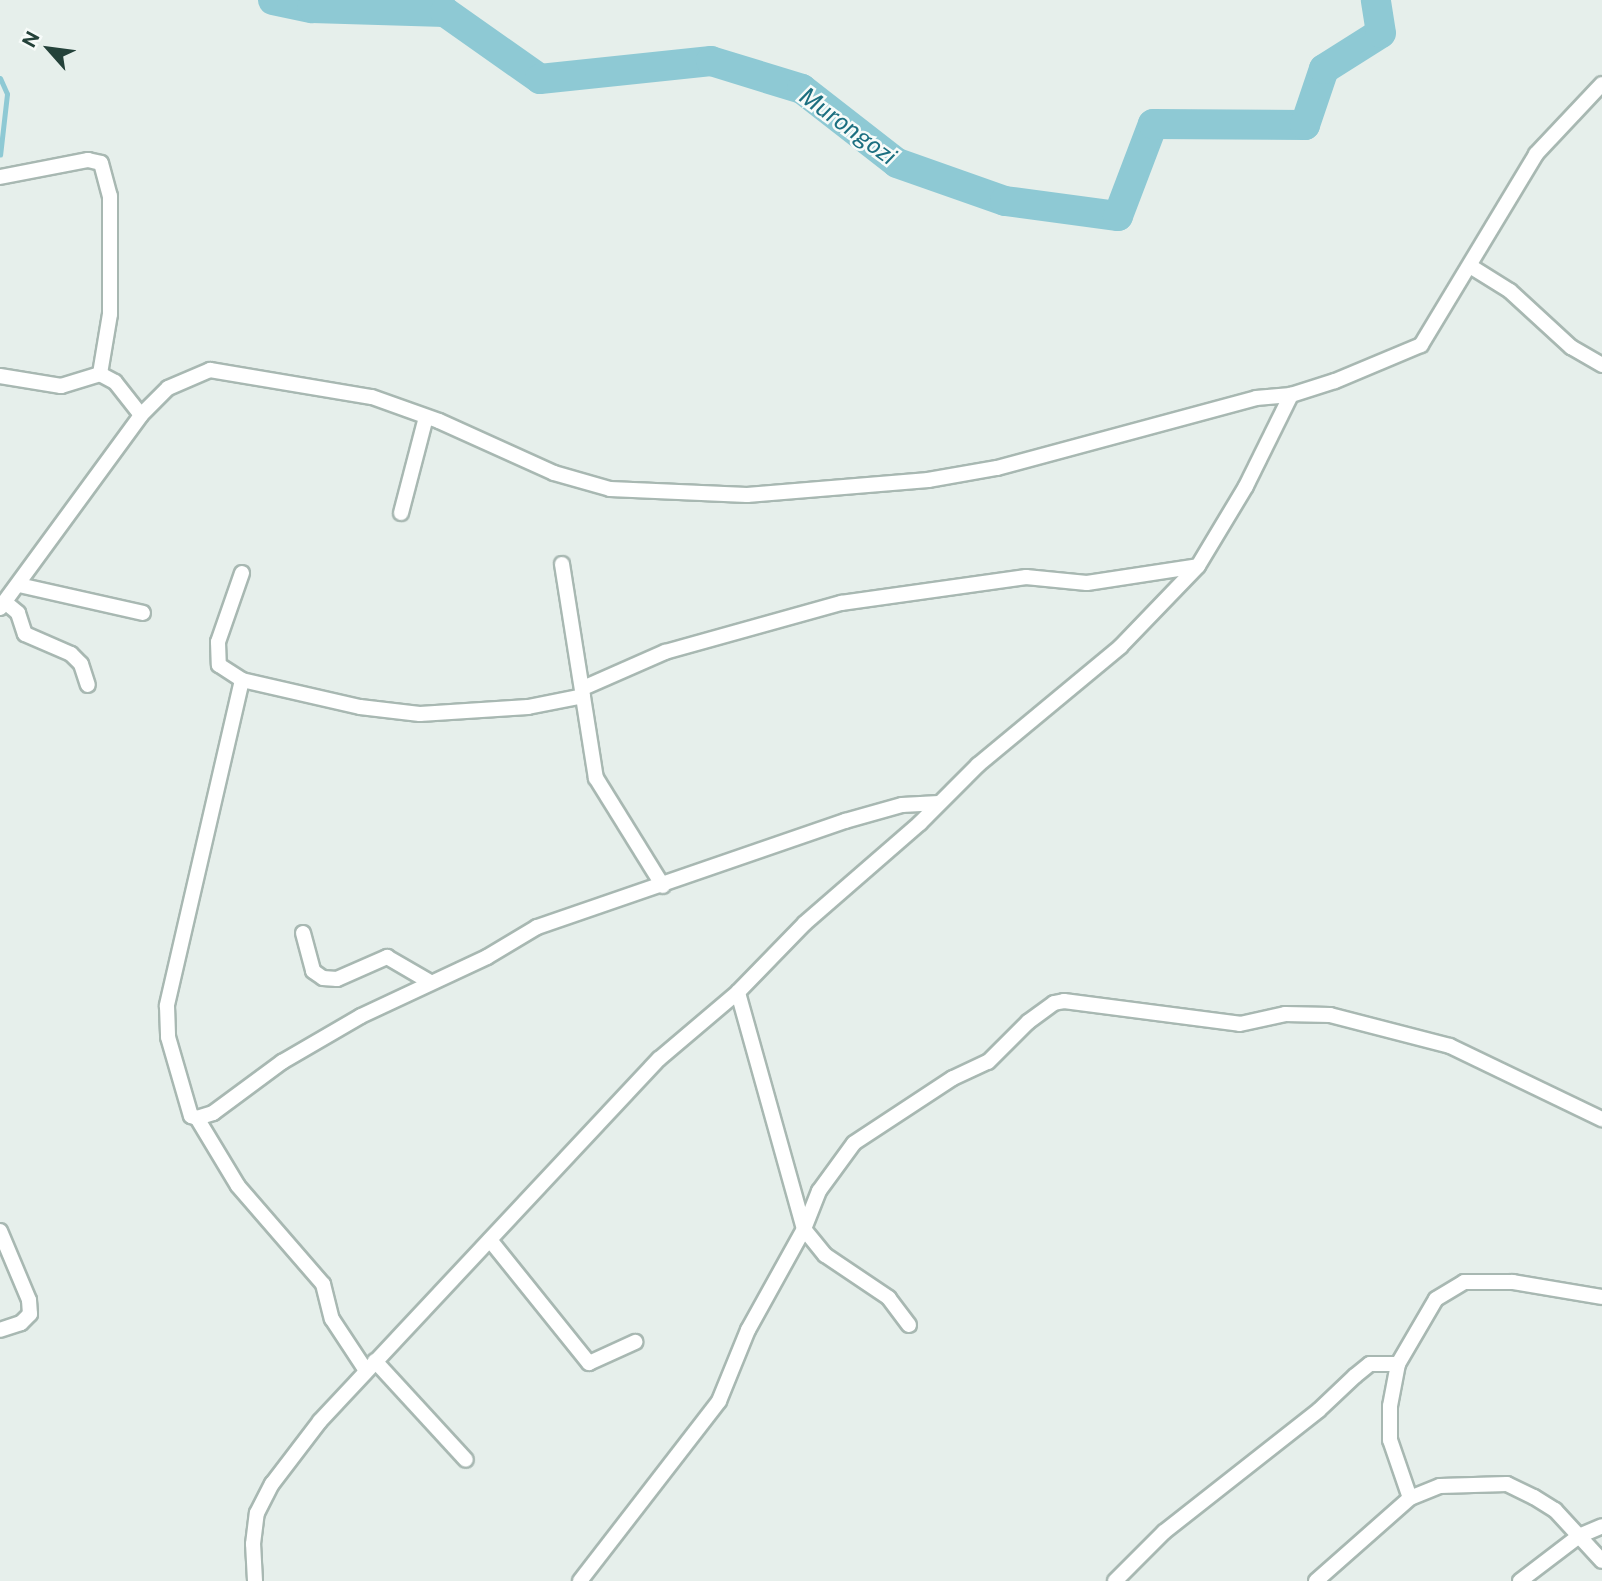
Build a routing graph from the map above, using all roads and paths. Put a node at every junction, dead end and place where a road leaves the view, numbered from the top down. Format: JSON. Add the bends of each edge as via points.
{"nodes":[{"id":1,"x":1602,"y":84,"type":"edge"},
{"id":2,"x":0,"y":177,"type":"edge"},
{"id":3,"x":1470,"y":266,"type":"junction"},
{"id":4,"x":1602,"y":365,"type":"edge"},
{"id":5,"x":100,"y":374,"type":"junction"},
{"id":6,"x":0,"y":376,"type":"edge"},
{"id":7,"x":1291,"y":395,"type":"junction"},
{"id":8,"x":141,"y":415,"type":"junction"},
{"id":9,"x":426,"y":417,"type":"junction"},
{"id":10,"x":401,"y":513,"type":"dead end"},
{"id":11,"x":562,"y":564,"type":"dead end"},
{"id":12,"x":1198,"y":566,"type":"junction"},
{"id":13,"x":242,"y":573,"type":"dead end"},
{"id":14,"x":19,"y":585,"type":"junction"},
{"id":15,"x":3,"y":605,"type":"edge"},
{"id":16,"x":143,"y":613,"type":"dead end"},
{"id":17,"x":242,"y":680,"type":"junction"},
{"id":18,"x":88,"y":685,"type":"dead end"},
{"id":19,"x":583,"y":692,"type":"junction"},
{"id":20,"x":940,"y":803,"type":"junction"},
{"id":21,"x":663,"y":886,"type":"junction"},
{"id":22,"x":303,"y":933,"type":"dead end"},
{"id":23,"x":430,"y":982,"type":"junction"},
{"id":24,"x":738,"y":992,"type":"junction"},
{"id":25,"x":197,"y":1118,"type":"junction"},
{"id":26,"x":1602,"y":1119,"type":"edge"},
{"id":27,"x":804,"y":1229,"type":"junction"},
{"id":28,"x":0,"y":1231,"type":"edge"},
{"id":29,"x":489,"y":1240,"type":"junction"},
{"id":30,"x":1602,"y":1297,"type":"edge"},
{"id":31,"x":909,"y":1325,"type":"dead end"},
{"id":32,"x":0,"y":1330,"type":"edge"},
{"id":33,"x":635,"y":1342,"type":"dead end"},
{"id":34,"x":1398,"y":1363,"type":"junction"},
{"id":35,"x":370,"y":1365,"type":"junction"},
{"id":36,"x":466,"y":1460,"type":"dead end"},
{"id":37,"x":1410,"y":1498,"type":"junction"},
{"id":38,"x":1602,"y":1526,"type":"edge"},
{"id":39,"x":1579,"y":1536,"type":"junction"},
{"id":40,"x":1602,"y":1561,"type":"edge"},
{"id":41,"x":255,"y":1581,"type":"edge"},
{"id":42,"x":580,"y":1581,"type":"edge"},
{"id":43,"x":1115,"y":1581,"type":"edge"},
{"id":44,"x":1316,"y":1581,"type":"edge"},
{"id":45,"x":1520,"y":1581,"type":"edge"}],
"edges":[{"from":1,"to":3,"type":"street","via":[[1536,154]]},
{"from":2,"to":5,"type":"street","via":[[88,160],[101,163],[108,177],[110,314]]},
{"from":3,"to":4,"type":"street","via":[[1510,291],[1571,347]]},
{"from":3,"to":7,"type":"street","via":[[1421,345],[1379,366]]},
{"from":5,"to":6,"type":"street","via":[[61,386]]},
{"from":5,"to":8,"type":"street","via":[[115,382]]},
{"from":7,"to":9,"type":"street","via":[[1256,398],[997,468],[928,480],[747,495],[610,489],[554,473]]},
{"from":7,"to":12,"type":"street","via":[[1247,486]]},
{"from":8,"to":9,"type":"street","via":[[168,388],[210,370],[372,397]]},
{"from":8,"to":14,"type":"street"},
{"from":9,"to":10,"type":"street"},
{"from":11,"to":19,"type":"street"},
{"from":12,"to":19,"type":"street","via":[[1087,583],[1026,577],[841,603],[665,652]]},
{"from":12,"to":20,"type":"street","via":[[1120,648]]},
{"from":13,"to":17,"type":"street","via":[[218,642],[219,665]]},
{"from":14,"to":15,"type":"street"},
{"from":14,"to":16,"type":"street"},
{"from":15,"to":18,"type":"street","via":[[18,613],[25,634],[72,654]]},
{"from":17,"to":19,"type":"street","via":[[360,707],[420,714],[528,707]]},
{"from":17,"to":25,"type":"street","via":[[167,1006],[168,1038],[191,1116]]},
{"from":19,"to":21,"type":"street","via":[[601,790]]},
{"from":20,"to":21,"type":"street","via":[[902,805],[845,821]]},
{"from":20,"to":24,"type":"street","via":[[805,923]]},
{"from":21,"to":23,"type":"street","via":[[537,927]]},
{"from":22,"to":23,"type":"street","via":[[313,971],[323,978],[337,979],[387,957]]},
{"from":23,"to":25,"type":"street","via":[[282,1062],[213,1113]]},
{"from":24,"to":27,"type":"street"},
{"from":24,"to":29,"type":"street","via":[[659,1059]]},
{"from":25,"to":35,"type":"street","via":[[238,1186],[323,1284],[332,1319]]},
{"from":26,"to":27,"type":"street","via":[[1450,1046],[1330,1015],[1285,1014],[1240,1024],[1064,1001],[1028,1022],[988,1062],[953,1078],[844,1152],[818,1191]]},
{"from":27,"to":31,"type":"street","via":[[825,1255],[889,1298]]},
{"from":27,"to":42,"type":"street","via":[[748,1330],[719,1401]]},
{"from":28,"to":32,"type":"street","via":[[29,1300],[30,1314],[21,1323]]},
{"from":29,"to":33,"type":"street","via":[[589,1363]]},
{"from":29,"to":35,"type":"street"},
{"from":30,"to":34,"type":"street","via":[[1513,1282],[1464,1282],[1448,1287],[1429,1307]]},
{"from":34,"to":37,"type":"street","via":[[1389,1426]]},
{"from":34,"to":43,"type":"street","via":[[1370,1364],[1164,1532]]},
{"from":35,"to":36,"type":"street"},
{"from":35,"to":41,"type":"street","via":[[272,1485],[257,1513]]},
{"from":37,"to":39,"type":"street","via":[[1440,1486],[1507,1485],[1555,1510]]},
{"from":37,"to":44,"type":"street"},
{"from":38,"to":39,"type":"street"},
{"from":39,"to":40,"type":"street"},
{"from":39,"to":45,"type":"street"}]}
